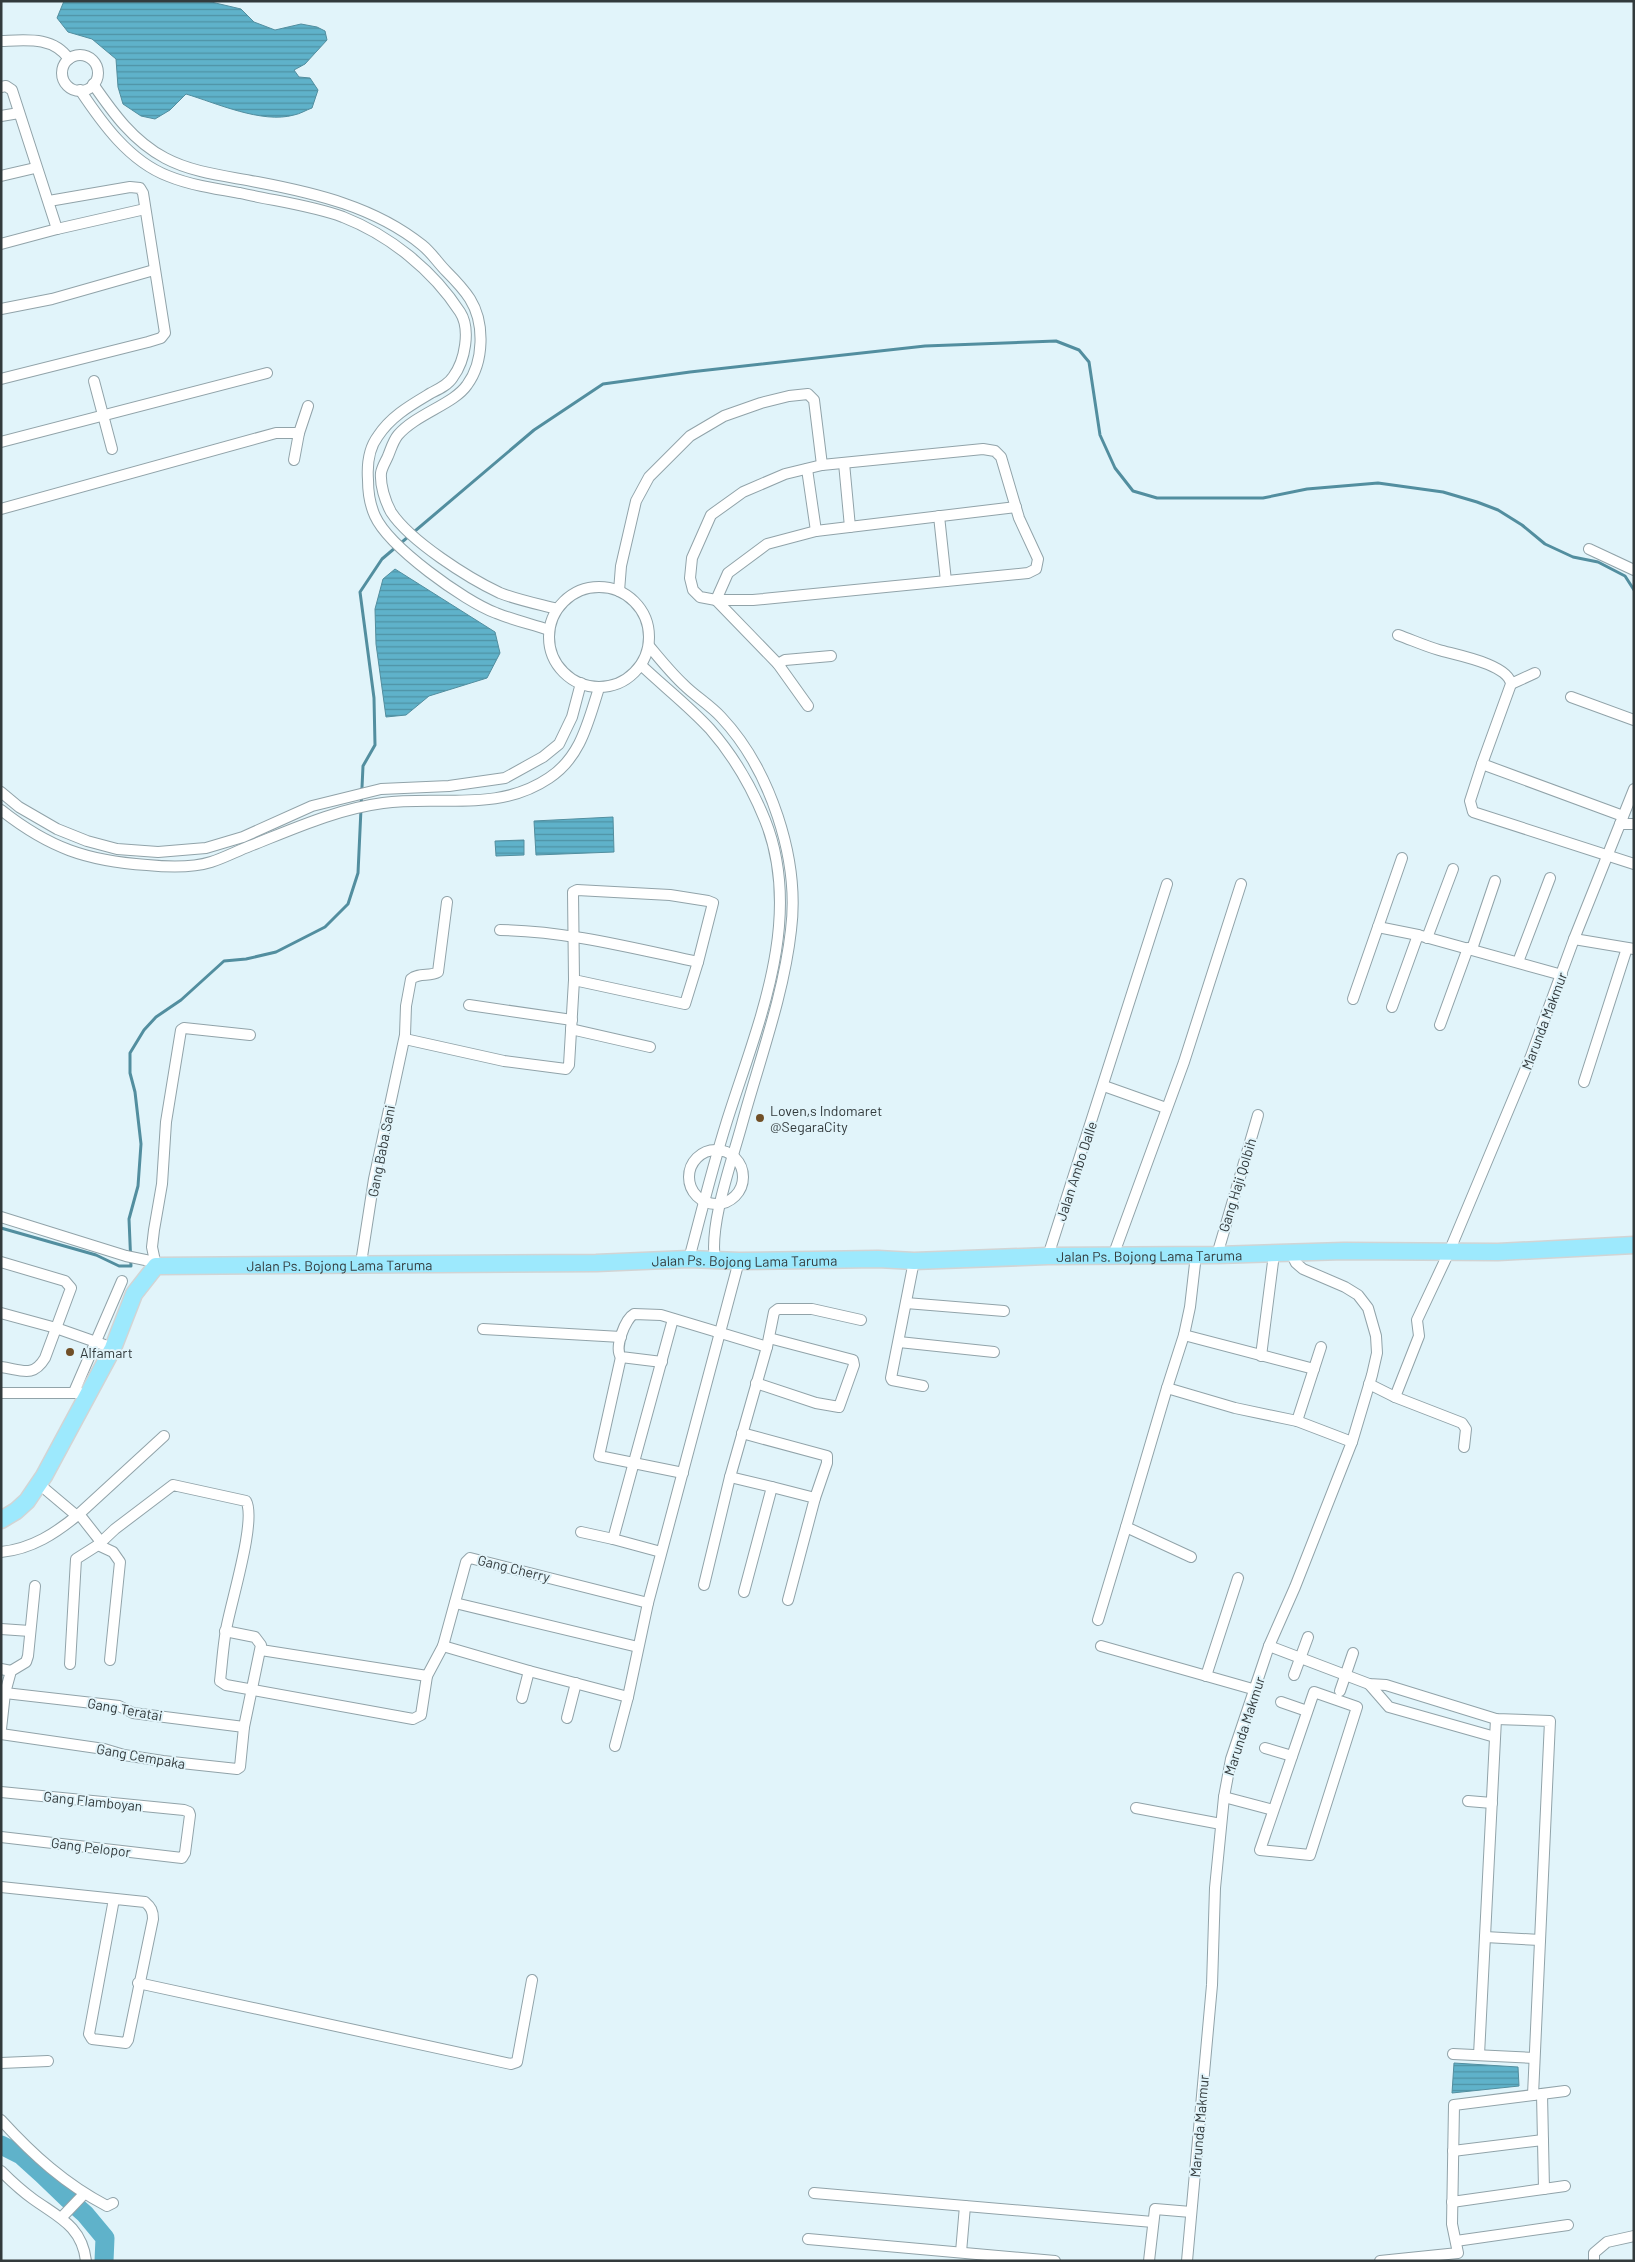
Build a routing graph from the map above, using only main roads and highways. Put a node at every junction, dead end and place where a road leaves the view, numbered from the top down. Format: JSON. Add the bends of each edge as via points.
{"nodes":[{"id":1,"x":1634,"y":1245,"type":"edge"},
{"id":2,"x":1,"y":1520,"type":"edge"}],
"edges":[{"from":1,"to":2,"type":"main road","name":"Jalan Ps. Bojong Lama Taruma","via":[[1498,1252],[1354,1251],[914,1261],[689,1259],[596,1263],[155,1264],[131,1299],[113,1348],[81,1393],[39,1484],[21,1506]]}]}
